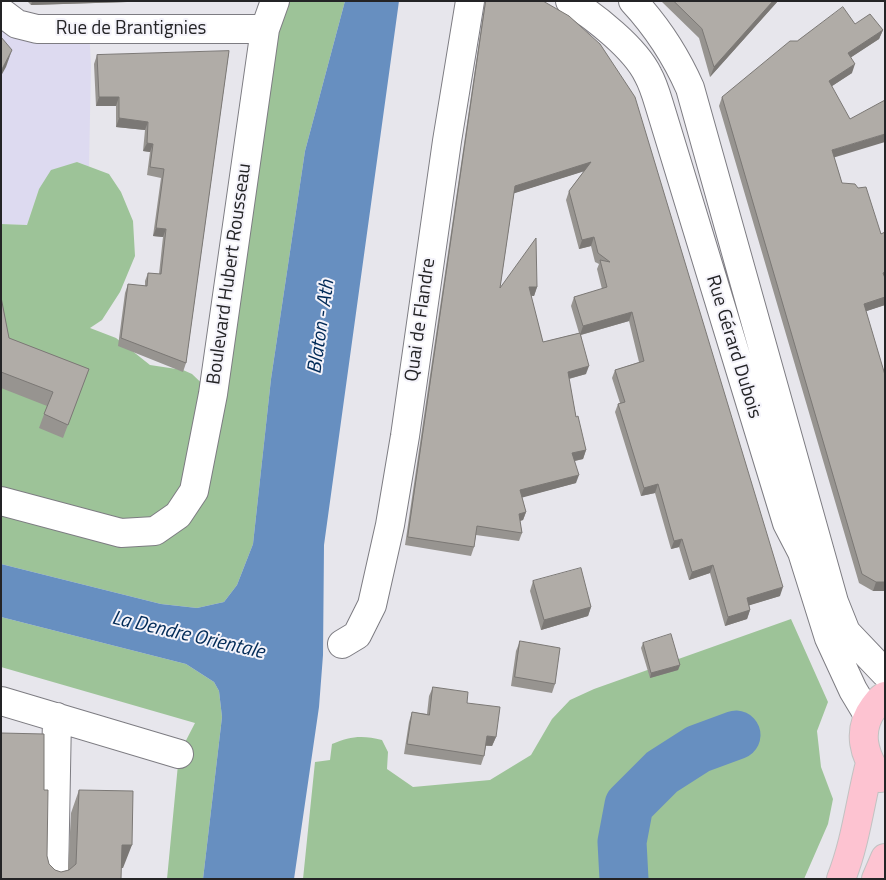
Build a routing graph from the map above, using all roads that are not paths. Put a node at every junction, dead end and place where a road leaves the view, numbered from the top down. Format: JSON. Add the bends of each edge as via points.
{"nodes":[{"id":1,"x":275,"y":1,"type":"edge"},
{"id":2,"x":470,"y":1,"type":"edge"},
{"id":3,"x":570,"y":1,"type":"edge"},
{"id":4,"x":633,"y":1,"type":"edge"},
{"id":5,"x":1,"y":12,"type":"edge"},
{"id":6,"x":265,"y":29,"type":"junction"},
{"id":7,"x":1,"y":501,"type":"edge"},
{"id":8,"x":350,"y":640,"type":"dead end"},
{"id":9,"x":885,"y":673,"type":"edge"},
{"id":10,"x":1,"y":701,"type":"edge"},
{"id":11,"x":876,"y":705,"type":"edge"},
{"id":12,"x":58,"y":718,"type":"junction"},
{"id":13,"x":179,"y":754,"type":"dead end"},
{"id":14,"x":877,"y":772,"type":"edge"},
{"id":15,"x":885,"y":858,"type":"edge"},
{"id":16,"x":54,"y":879,"type":"edge"},
{"id":17,"x":841,"y":879,"type":"edge"},
{"id":18,"x":876,"y":879,"type":"edge"}],
"edges":[{"from":1,"to":6,"type":"street","name":"Boulevard Hubert Rousseau"},
{"from":2,"to":8,"type":"street","name":"Quai de Flandre","via":[[390,524],[372,605]]},
{"from":3,"to":11,"type":"street","name":"Rue Gérard Dubois","via":[[631,52],[648,74],[787,523],[802,552],[829,638],[853,690]]},
{"from":4,"to":9,"type":"street","name":"Rue Gérard Dubois","via":[[661,33],[690,88],[834,602],[846,632]]},
{"from":5,"to":6,"type":"street","name":"Rue de Brantignies","via":[[17,24],[37,29]]},
{"from":6,"to":7,"type":"street","name":"Boulevard Hubert Rousseau","via":[[213,394],[194,491],[179,513],[155,531],[120,533]]},
{"from":10,"to":12,"type":"street"},
{"from":11,"to":14,"type":"main road","via":[[864,731],[864,748]]},
{"from":12,"to":13,"type":"street"},
{"from":12,"to":16,"type":"street"},
{"from":14,"to":17,"type":"main road","via":[[862,794],[862,808]]},
{"from":15,"to":18,"type":"main road"}]}
